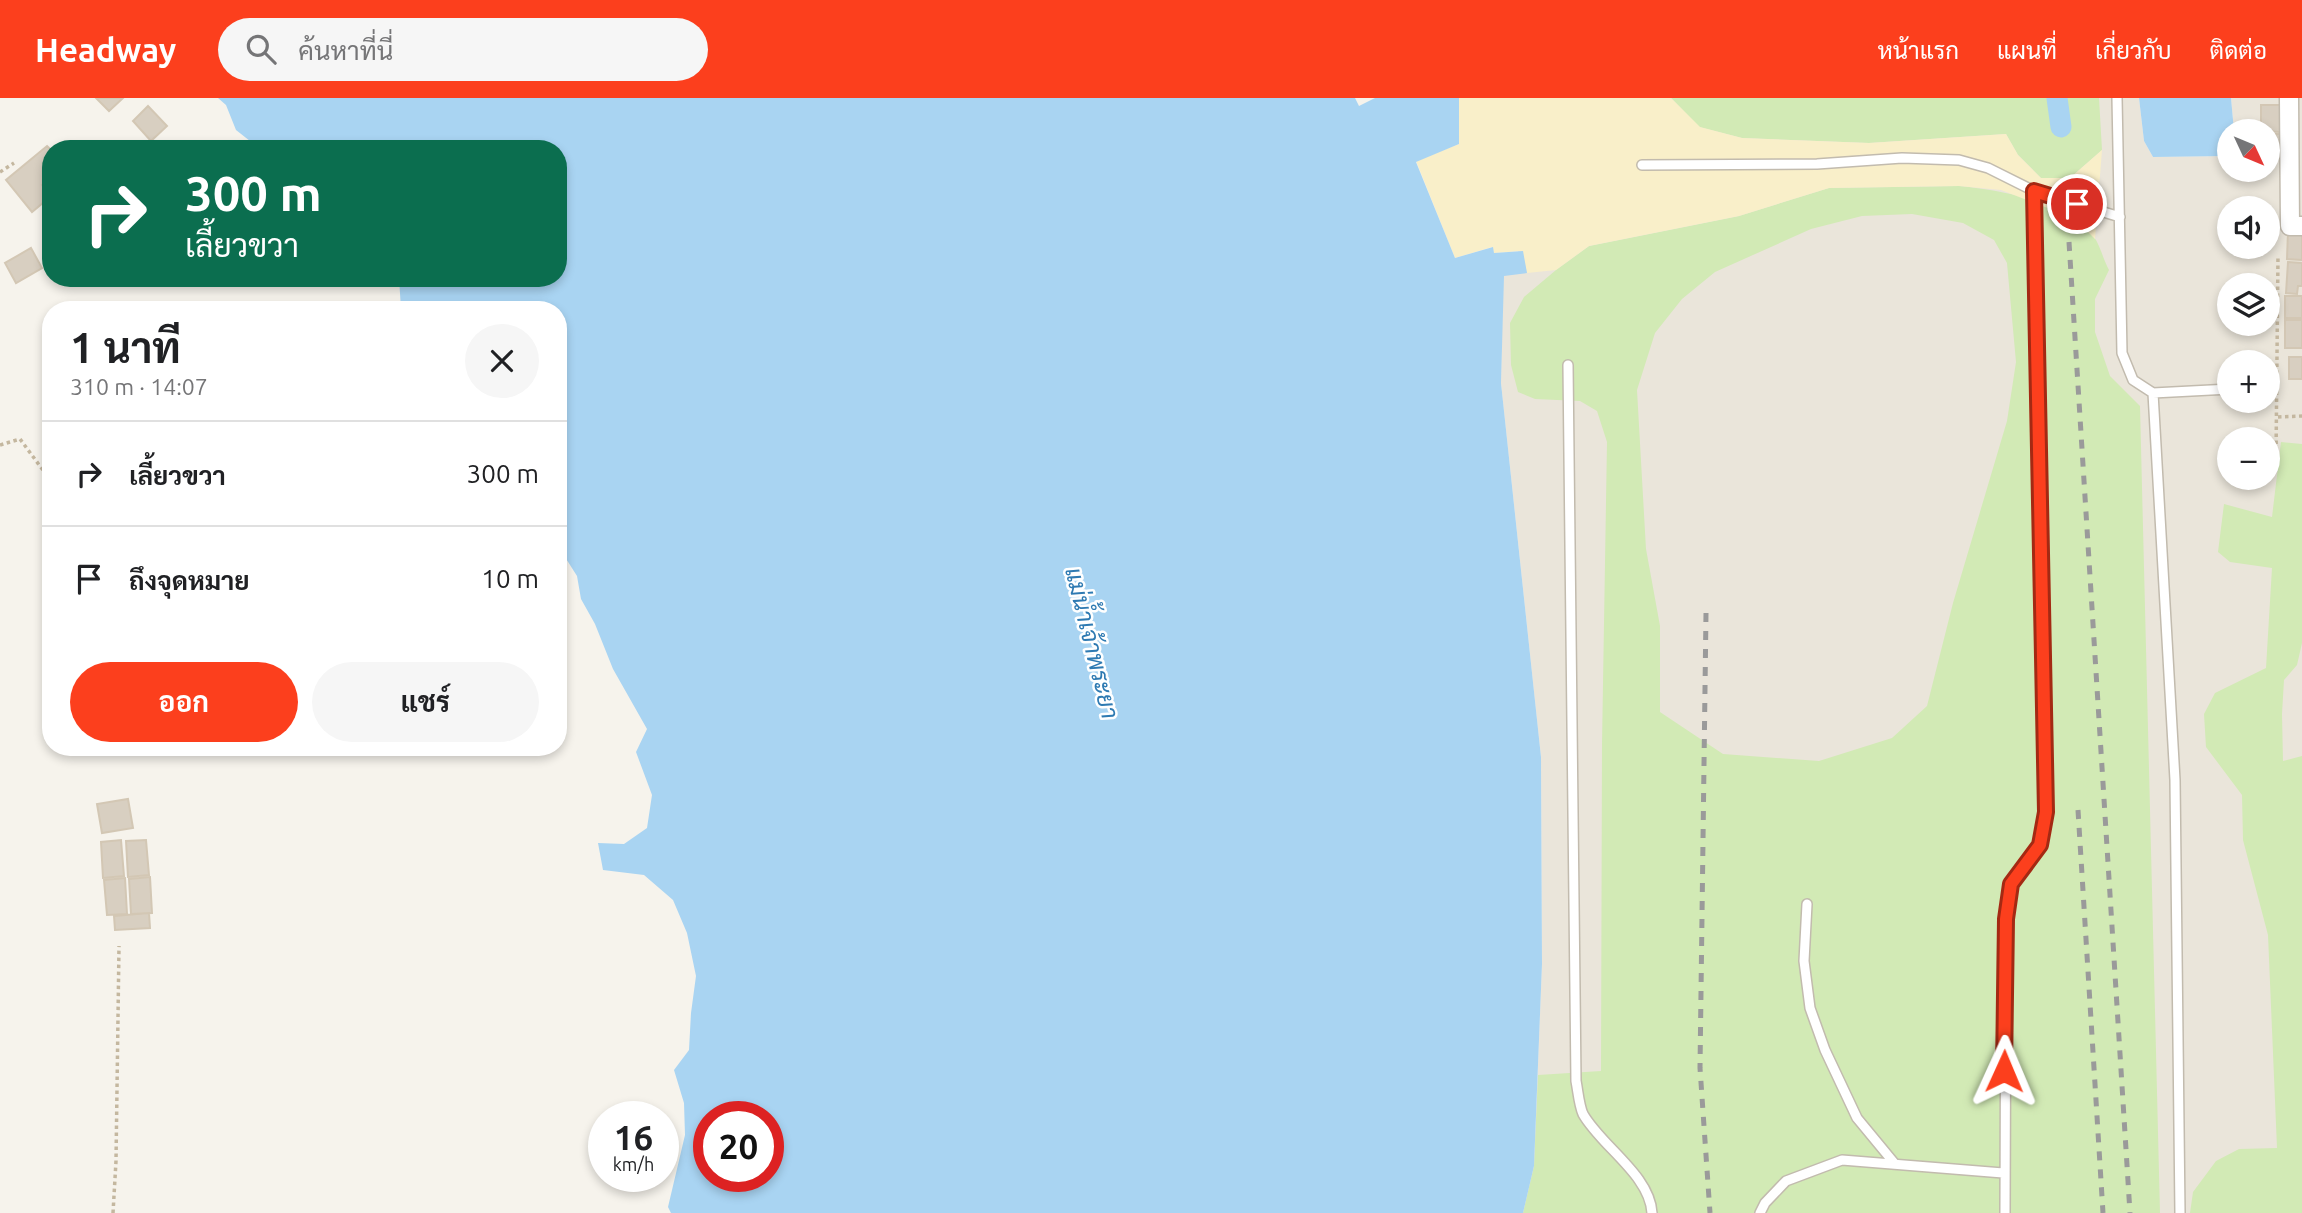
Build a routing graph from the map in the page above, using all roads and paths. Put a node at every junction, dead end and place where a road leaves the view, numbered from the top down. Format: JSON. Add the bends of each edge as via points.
{"nodes":[{"id":1,"x":2117,"y":98,"type":"edge"},
{"id":2,"x":2289,"y":98,"type":"edge"},
{"id":3,"x":15,"y":163,"type":"dead end"},
{"id":4,"x":1642,"y":165,"type":"dead end"},
{"id":5,"x":0,"y":172,"type":"edge"},
{"id":6,"x":2034,"y":191,"type":"junction"},
{"id":7,"x":2120,"y":218,"type":"junction"},
{"id":8,"x":2296,"y":226,"type":"edge"},
{"id":9,"x":2278,"y":259,"type":"edge"},
{"id":10,"x":1568,"y":365,"type":"dead end"},
{"id":11,"x":2217,"y":390,"type":"edge"},
{"id":12,"x":2153,"y":393,"type":"junction"},
{"id":13,"x":2302,"y":416,"type":"edge"},
{"id":14,"x":2278,"y":417,"type":"junction"},
{"id":15,"x":2278,"y":427,"type":"edge"},
{"id":16,"x":0,"y":445,"type":"edge"},
{"id":17,"x":42,"y":469,"type":"edge"},
{"id":18,"x":1807,"y":904,"type":"dead end"},
{"id":19,"x":119,"y":946,"type":"dead end"},
{"id":20,"x":1895,"y":1164,"type":"junction"},
{"id":21,"x":2003,"y":1173,"type":"junction"},
{"id":22,"x":113,"y":1213,"type":"edge"},
{"id":23,"x":1652,"y":1213,"type":"edge"},
{"id":24,"x":1760,"y":1213,"type":"edge"},
{"id":25,"x":2004,"y":1213,"type":"edge"},
{"id":26,"x":2180,"y":1213,"type":"edge"}],
"edges":[{"from":1,"to":7,"type":"lane"},
{"from":2,"to":8,"type":"street"},
{"from":3,"to":5,"type":"path"},
{"from":4,"to":6,"type":"lane","via":[[1959,160],[1988,168]]},
{"from":6,"to":7,"type":"lane"},
{"from":6,"to":21,"type":"lane","via":[[2046,812],[2040,845],[2011,884],[2006,919]]},
{"from":7,"to":12,"type":"lane","via":[[2122,353],[2133,380]]},
{"from":9,"to":14,"type":"path"},
{"from":10,"to":23,"type":"lane","via":[[1576,1082],[1583,1113],[1640,1182]]},
{"from":11,"to":12,"type":"lane"},
{"from":12,"to":26,"type":"lane","via":[[2175,780]]},
{"from":13,"to":14,"type":"path"},
{"from":14,"to":15,"type":"path"},
{"from":16,"to":17,"type":"path","via":[[20,439]]},
{"from":18,"to":20,"type":"lane","via":[[1804,961],[1810,1008],[1857,1118]]},
{"from":19,"to":22,"type":"path"},
{"from":20,"to":21,"type":"lane"},
{"from":20,"to":24,"type":"lane","via":[[1842,1160],[1786,1181]]},
{"from":21,"to":25,"type":"lane"}]}
